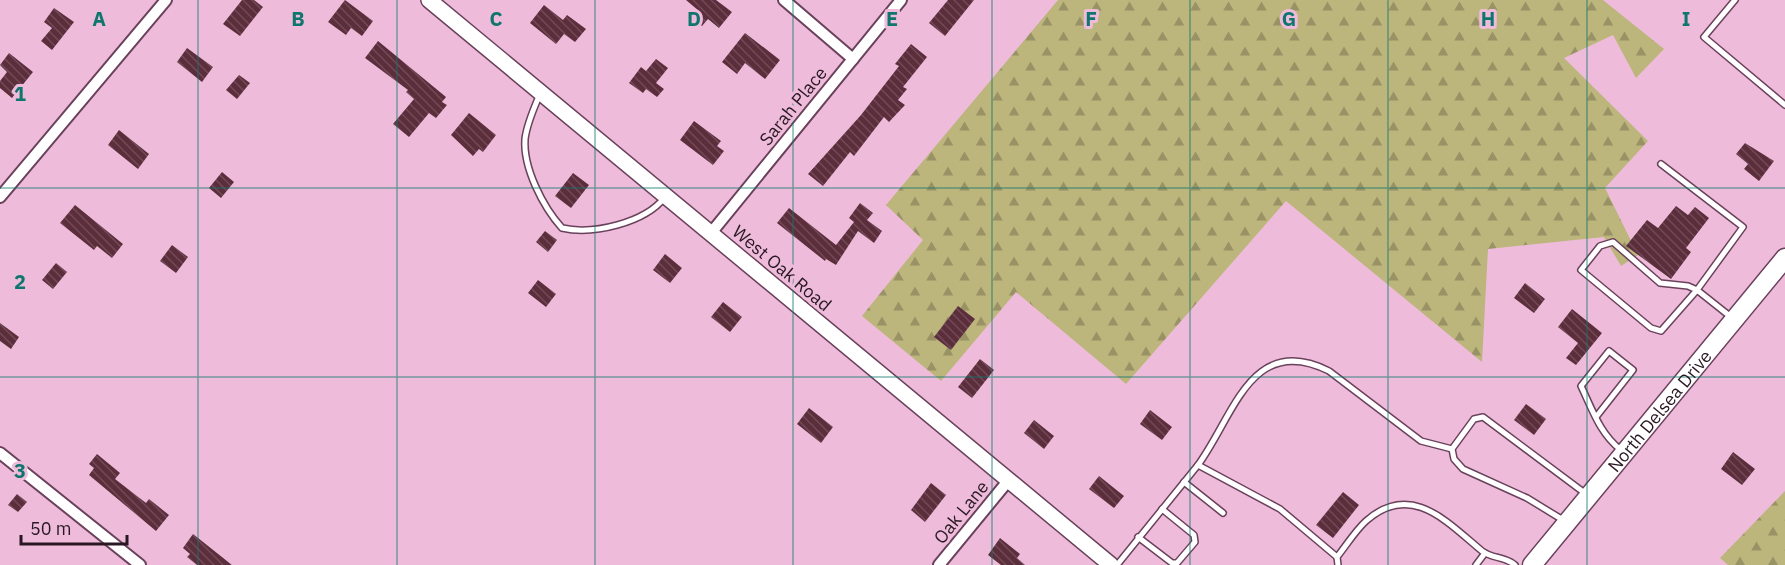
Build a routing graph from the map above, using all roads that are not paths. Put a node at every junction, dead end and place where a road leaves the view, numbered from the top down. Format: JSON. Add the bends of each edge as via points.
{"nodes":[{"id":1,"x":166,"y":0,"type":"edge"},
{"id":2,"x":429,"y":0,"type":"edge"},
{"id":3,"x":784,"y":0,"type":"edge"},
{"id":4,"x":901,"y":0,"type":"edge"},
{"id":5,"x":1735,"y":0,"type":"edge"},
{"id":6,"x":853,"y":59,"type":"junction"},
{"id":7,"x":541,"y":93,"type":"junction"},
{"id":8,"x":1785,"y":105,"type":"edge"},
{"id":9,"x":1661,"y":165,"type":"dead end"},
{"id":10,"x":666,"y":196,"type":"junction"},
{"id":11,"x":0,"y":197,"type":"edge"},
{"id":12,"x":711,"y":233,"type":"junction"},
{"id":13,"x":1785,"y":258,"type":"edge"},
{"id":14,"x":1697,"y":290,"type":"junction"},
{"id":15,"x":1735,"y":320,"type":"junction"},
{"id":16,"x":1596,"y":417,"type":"junction"},
{"id":17,"x":1452,"y":449,"type":"junction"},
{"id":18,"x":0,"y":453,"type":"edge"},
{"id":19,"x":1624,"y":453,"type":"junction"},
{"id":20,"x":1198,"y":465,"type":"junction"},
{"id":21,"x":1008,"y":481,"type":"junction"},
{"id":22,"x":1184,"y":482,"type":"junction"},
{"id":23,"x":1589,"y":496,"type":"junction"},
{"id":24,"x":1162,"y":509,"type":"junction"},
{"id":25,"x":1223,"y":513,"type":"dead end"},
{"id":26,"x":1567,"y":523,"type":"junction"},
{"id":27,"x":1138,"y":537,"type":"junction"},
{"id":28,"x":1485,"y":554,"type":"junction"},
{"id":29,"x":1337,"y":557,"type":"junction"},
{"id":30,"x":140,"y":565,"type":"edge"},
{"id":31,"x":939,"y":565,"type":"edge"},
{"id":32,"x":1111,"y":565,"type":"edge"},
{"id":33,"x":1117,"y":565,"type":"edge"},
{"id":34,"x":1338,"y":565,"type":"edge"},
{"id":35,"x":1476,"y":565,"type":"edge"},
{"id":36,"x":1515,"y":565,"type":"edge"},
{"id":37,"x":1532,"y":565,"type":"edge"}],
"edges":[{"from":1,"to":11,"type":"street"},
{"from":2,"to":7,"type":"street","name":"West Oak Road"},
{"from":3,"to":6,"type":"street"},
{"from":4,"to":6,"type":"street","name":"Sarah Place"},
{"from":5,"to":8,"type":"lane","via":[[1704,37]]},
{"from":6,"to":12,"type":"street","name":"Sarah Place"},
{"from":7,"to":10,"type":"street","name":"West Oak Road"},
{"from":7,"to":10,"type":"lane","via":[[525,138],[527,160],[544,202],[562,228],[600,228],[645,215]]},
{"from":9,"to":14,"type":"lane","via":[[1743,227]]},
{"from":10,"to":12,"type":"street","name":"West Oak Road"},
{"from":12,"to":21,"type":"street","name":"West Oak Road"},
{"from":13,"to":15,"type":"main road","name":"North Delsea Drive"},
{"from":14,"to":14,"type":"lane","via":[[1659,283],[1613,242],[1600,246],[1581,270],[1651,328],[1661,331]]},
{"from":14,"to":15,"type":"lane"},
{"from":15,"to":19,"type":"main road","name":"North Delsea Drive"},
{"from":16,"to":16,"type":"lane","via":[[1581,386],[1609,351],[1634,370]]},
{"from":16,"to":19,"type":"lane","via":[[1609,441]]},
{"from":17,"to":20,"type":"lane","via":[[1421,441],[1329,371],[1296,359],[1265,368],[1252,380]]},
{"from":17,"to":23,"type":"lane","via":[[1474,419],[1483,417]]},
{"from":17,"to":26,"type":"lane","via":[[1454,459],[1463,469],[1535,502]]},
{"from":18,"to":30,"type":"street"},
{"from":19,"to":23,"type":"main road","name":"North Delsea Drive"},
{"from":20,"to":22,"type":"lane"},
{"from":20,"to":29,"type":"lane","via":[[1280,509]]},
{"from":21,"to":31,"type":"street","name":"Oak Lane"},
{"from":21,"to":32,"type":"street","name":"West Oak Road"},
{"from":22,"to":24,"type":"lane"},
{"from":22,"to":25,"type":"lane"},
{"from":23,"to":26,"type":"main road","name":"North Delsea Drive"},
{"from":24,"to":27,"type":"lane"},
{"from":24,"to":27,"type":"lane","via":[[1194,535],[1195,542],[1178,563],[1172,563]]},
{"from":26,"to":37,"type":"main road","name":"North Delsea Drive"},
{"from":27,"to":33,"type":"lane"},
{"from":28,"to":29,"type":"lane","via":[[1437,513],[1414,504],[1386,508],[1366,522]]},
{"from":28,"to":35,"type":"lane"},
{"from":28,"to":36,"type":"lane","via":[[1507,558]]},
{"from":29,"to":34,"type":"lane"}]}
